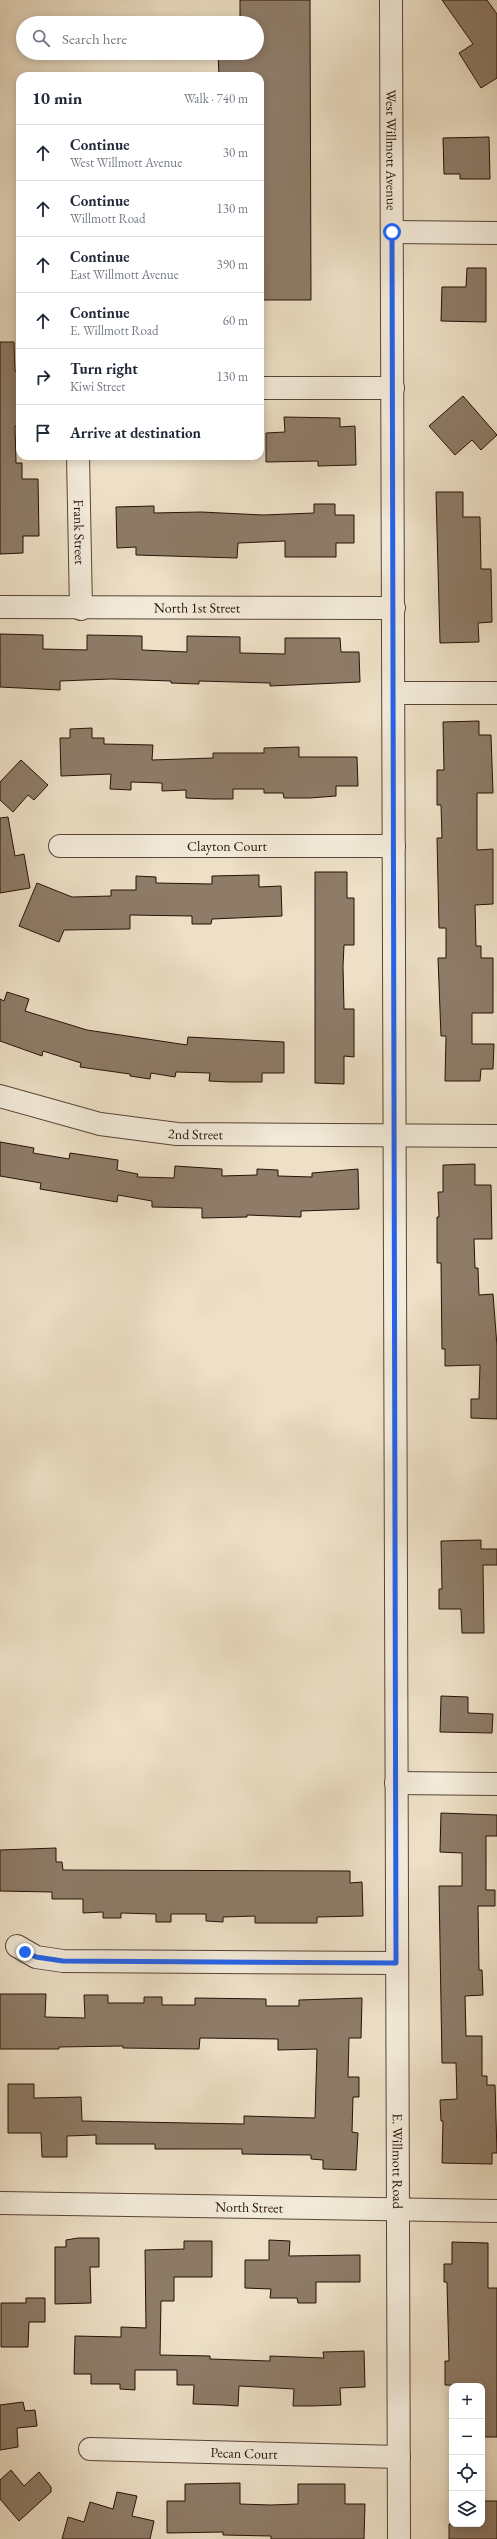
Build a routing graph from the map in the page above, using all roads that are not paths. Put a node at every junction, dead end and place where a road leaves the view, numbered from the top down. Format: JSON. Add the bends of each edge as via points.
{"nodes":[{"id":1,"x":391,"y":0,"type":"edge"},
{"id":2,"x":392,"y":232,"type":"junction"},
{"id":3,"x":497,"y":232,"type":"edge"},
{"id":4,"x":264,"y":388,"type":"edge"},
{"id":5,"x":393,"y":388,"type":"junction"},
{"id":6,"x":78,"y":460,"type":"edge"},
{"id":7,"x":0,"y":607,"type":"edge"},
{"id":8,"x":394,"y":608,"type":"junction"},
{"id":9,"x":81,"y":609,"type":"junction"},
{"id":10,"x":394,"y":693,"type":"junction"},
{"id":11,"x":497,"y":693,"type":"edge"},
{"id":12,"x":60,"y":846,"type":"dead end"},
{"id":13,"x":394,"y":846,"type":"junction"},
{"id":14,"x":0,"y":1096,"type":"edge"},
{"id":15,"x":394,"y":1135,"type":"junction"},
{"id":16,"x":497,"y":1136,"type":"edge"},
{"id":17,"x":396,"y":1784,"type":"junction"},
{"id":18,"x":497,"y":1784,"type":"edge"},
{"id":19,"x":17,"y":1946,"type":"dead end"},
{"id":20,"x":396,"y":1963,"type":"junction"},
{"id":21,"x":0,"y":2203,"type":"edge"},
{"id":22,"x":398,"y":2210,"type":"junction"},
{"id":23,"x":497,"y":2211,"type":"edge"},
{"id":24,"x":90,"y":2449,"type":"dead end"},
{"id":25,"x":398,"y":2457,"type":"junction"},
{"id":26,"x":399,"y":2539,"type":"edge"}],
"edges":[{"from":1,"to":2,"type":"street","name":"West Willmott Avenue"},
{"from":2,"to":3,"type":"street"},
{"from":2,"to":5,"type":"street","name":"West Willmott Avenue"},
{"from":4,"to":5,"type":"street"},
{"from":5,"to":8,"type":"street","name":"West Willmott Avenue"},
{"from":6,"to":9,"type":"street","name":"Frank Street"},
{"from":7,"to":9,"type":"street","name":"North 1st Street"},
{"from":8,"to":9,"type":"street","name":"North 1st Street"},
{"from":8,"to":10,"type":"street","name":"West Willmott Avenue"},
{"from":10,"to":11,"type":"street"},
{"from":10,"to":13,"type":"street","name":"West Willmott Avenue"},
{"from":12,"to":13,"type":"street","name":"Clayton Court"},
{"from":13,"to":15,"type":"street","name":"West Willmott Avenue"},
{"from":14,"to":15,"type":"street","name":"2nd Street","via":[[100,1124],[177,1134]]},
{"from":15,"to":16,"type":"street","name":"2nd Street"},
{"from":15,"to":17,"type":"street","name":"E. Willmott Road"},
{"from":17,"to":18,"type":"street"},
{"from":17,"to":20,"type":"street","name":"E. Willmott Road"},
{"from":19,"to":20,"type":"street","via":[[36,1957],[63,1961]]},
{"from":20,"to":22,"type":"street","name":"E. Willmott Road"},
{"from":21,"to":22,"type":"street","name":"North Street"},
{"from":22,"to":23,"type":"street","name":"North Street"},
{"from":22,"to":25,"type":"street","name":"E. Willmott Road"},
{"from":24,"to":25,"type":"street","name":"Pecan Court"},
{"from":25,"to":26,"type":"street","name":"E. Willmott Road"}]}
